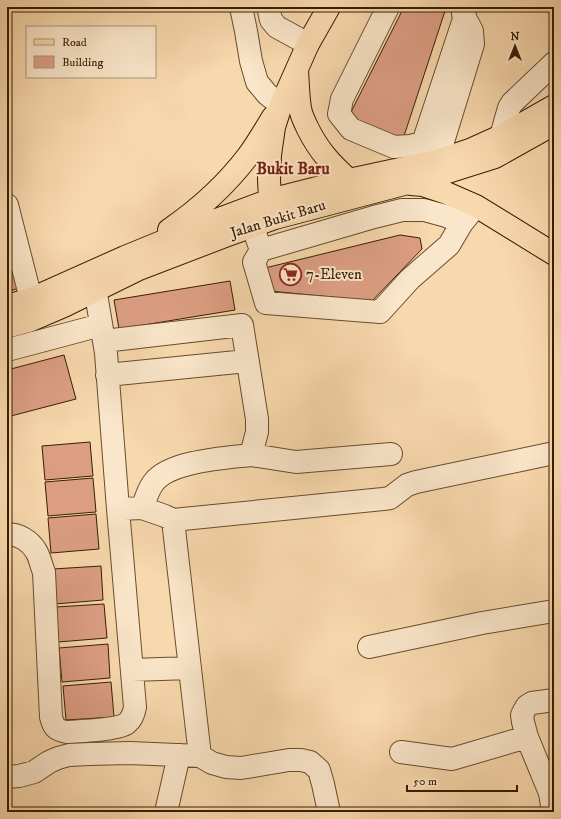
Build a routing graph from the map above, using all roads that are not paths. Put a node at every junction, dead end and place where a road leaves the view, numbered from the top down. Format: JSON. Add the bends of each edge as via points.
{"nodes":[{"id":1,"x":241,"y":7,"type":"edge"},
{"id":2,"x":269,"y":7,"type":"edge"},
{"id":3,"x":329,"y":7,"type":"edge"},
{"id":4,"x":388,"y":7,"type":"edge"},
{"id":5,"x":461,"y":12,"type":"edge"},
{"id":6,"x":308,"y":44,"type":"junction"},
{"id":7,"x":554,"y":63,"type":"edge"},
{"id":8,"x":297,"y":70,"type":"junction"},
{"id":9,"x":281,"y":105,"type":"junction"},
{"id":10,"x":554,"y":106,"type":"edge"},
{"id":11,"x":554,"y":124,"type":"edge"},
{"id":12,"x":501,"y":136,"type":"junction"},
{"id":13,"x":437,"y":161,"type":"junction"},
{"id":14,"x":349,"y":180,"type":"junction"},
{"id":15,"x":405,"y":184,"type":"junction"},
{"id":16,"x":7,"y":205,"type":"edge"},
{"id":17,"x":476,"y":206,"type":"junction"},
{"id":18,"x":273,"y":209,"type":"junction"},
{"id":19,"x":462,"y":223,"type":"junction"},
{"id":20,"x":252,"y":226,"type":"junction"},
{"id":21,"x":261,"y":250,"type":"junction"},
{"id":22,"x":554,"y":254,"type":"edge"},
{"id":23,"x":125,"y":256,"type":"junction"},
{"id":24,"x":90,"y":283,"type":"junction"},
{"id":25,"x":31,"y":299,"type":"junction"},
{"id":26,"x":7,"y":306,"type":"edge"},
{"id":27,"x":7,"y":328,"type":"edge"},
{"id":28,"x":102,"y":333,"type":"junction"},
{"id":29,"x":7,"y":350,"type":"edge"},
{"id":30,"x":248,"y":361,"type":"junction"},
{"id":31,"x":107,"y":375,"type":"junction"},
{"id":32,"x":554,"y":453,"type":"edge"},
{"id":33,"x":391,"y":454,"type":"dead end"},
{"id":34,"x":251,"y":455,"type":"junction"},
{"id":35,"x":142,"y":508,"type":"junction"},
{"id":36,"x":118,"y":509,"type":"junction"},
{"id":37,"x":173,"y":520,"type":"junction"},
{"id":38,"x":7,"y":534,"type":"edge"},
{"id":39,"x":554,"y":611,"type":"edge"},
{"id":40,"x":370,"y":647,"type":"dead end"},
{"id":41,"x":190,"y":668,"type":"junction"},
{"id":42,"x":132,"y":670,"type":"junction"},
{"id":43,"x":554,"y":700,"type":"edge"},
{"id":44,"x":527,"y":736,"type":"junction"},
{"id":45,"x":401,"y":752,"type":"dead end"},
{"id":46,"x":190,"y":756,"type":"junction"},
{"id":47,"x":7,"y":777,"type":"edge"},
{"id":48,"x":166,"y":812,"type":"edge"},
{"id":49,"x":329,"y":812,"type":"edge"},
{"id":50,"x":553,"y":812,"type":"edge"}],
"edges":[{"from":1,"to":9,"type":"street","via":[[257,82],[266,94]]},
{"from":2,"to":6,"type":"street","via":[[271,20],[277,27]]},
{"from":3,"to":6,"type":"main road"},
{"from":4,"to":5,"type":"street","via":[[342,99],[339,114],[351,129],[394,147],[423,142]]},
{"from":5,"to":13,"type":"street","via":[[472,31],[473,44]]},
{"from":6,"to":8,"type":"main road"},
{"from":7,"to":12,"type":"street","via":[[512,103]]},
{"from":8,"to":9,"type":"main road"},
{"from":8,"to":14,"type":"main road","via":[[300,109],[313,140],[335,168]]},
{"from":9,"to":18,"type":"main road","via":[[274,127],[270,155],[269,179]]},
{"from":9,"to":23,"type":"main road","via":[[248,155],[218,190],[187,218]]},
{"from":10,"to":12,"type":"main road","name":"Jalan Bukit Baru"},
{"from":11,"to":15,"type":"main road","name":"Jalan Bukit Baru","via":[[495,157]]},
{"from":12,"to":13,"type":"main road","name":"Jalan Bukit Baru"},
{"from":13,"to":14,"type":"main road","name":"Jalan Bukit Baru"},
{"from":14,"to":18,"type":"main road","name":"Jalan Bukit Baru"},
{"from":15,"to":17,"type":"main road","via":[[423,185]]},
{"from":15,"to":18,"type":"main road","name":"Jalan Bukit Baru"},
{"from":16,"to":25,"type":"street"},
{"from":17,"to":19,"type":"street"},
{"from":17,"to":22,"type":"main road"},
{"from":18,"to":20,"type":"main road","name":"Jalan Bukit Baru"},
{"from":18,"to":23,"type":"main road","name":"Jalan Bukit Baru","via":[[203,225]]},
{"from":19,"to":21,"type":"street","via":[[424,210],[402,210]]},
{"from":19,"to":21,"type":"street","via":[[449,245],[410,279],[380,312],[266,303],[254,262]]},
{"from":20,"to":21,"type":"street"},
{"from":20,"to":24,"type":"main road","name":"Jalan Bukit Baru","via":[[139,269]]},
{"from":23,"to":24,"type":"main road","name":"Jalan Bukit Baru"},
{"from":24,"to":25,"type":"main road","name":"Jalan Bukit Baru"},
{"from":24,"to":27,"type":"main road","name":"Jalan Bukit Baru","via":[[64,306]]},
{"from":24,"to":28,"type":"street","via":[[97,300]]},
{"from":25,"to":26,"type":"main road","name":"Jalan Bukit Baru"},
{"from":28,"to":29,"type":"street"},
{"from":28,"to":30,"type":"street","via":[[242,325]]},
{"from":28,"to":31,"type":"street"},
{"from":30,"to":31,"type":"street"},
{"from":30,"to":34,"type":"street","via":[[257,419]]},
{"from":31,"to":36,"type":"street"},
{"from":32,"to":37,"type":"street","via":[[416,482],[390,498]]},
{"from":33,"to":34,"type":"street","via":[[296,462]]},
{"from":34,"to":35,"type":"street","via":[[190,464],[162,474],[154,482]]},
{"from":35,"to":36,"type":"street"},
{"from":35,"to":37,"type":"street"},
{"from":36,"to":42,"type":"street"},
{"from":37,"to":41,"type":"street"},
{"from":38,"to":42,"type":"street","via":[[27,540],[36,552],[44,572],[51,717],[56,729],[67,732],[126,725],[135,707]]},
{"from":39,"to":40,"type":"street","via":[[482,623]]},
{"from":41,"to":42,"type":"street"},
{"from":41,"to":46,"type":"street"},
{"from":43,"to":44,"type":"street","via":[[527,706],[522,715]]},
{"from":44,"to":45,"type":"street","via":[[452,759]]},
{"from":44,"to":50,"type":"street","via":[[550,793]]},
{"from":46,"to":47,"type":"street","via":[[130,753],[69,756],[49,762],[34,772]]},
{"from":46,"to":48,"type":"street"},
{"from":46,"to":49,"type":"street","via":[[226,767],[241,768],[289,760],[310,762],[319,770]]}]}
